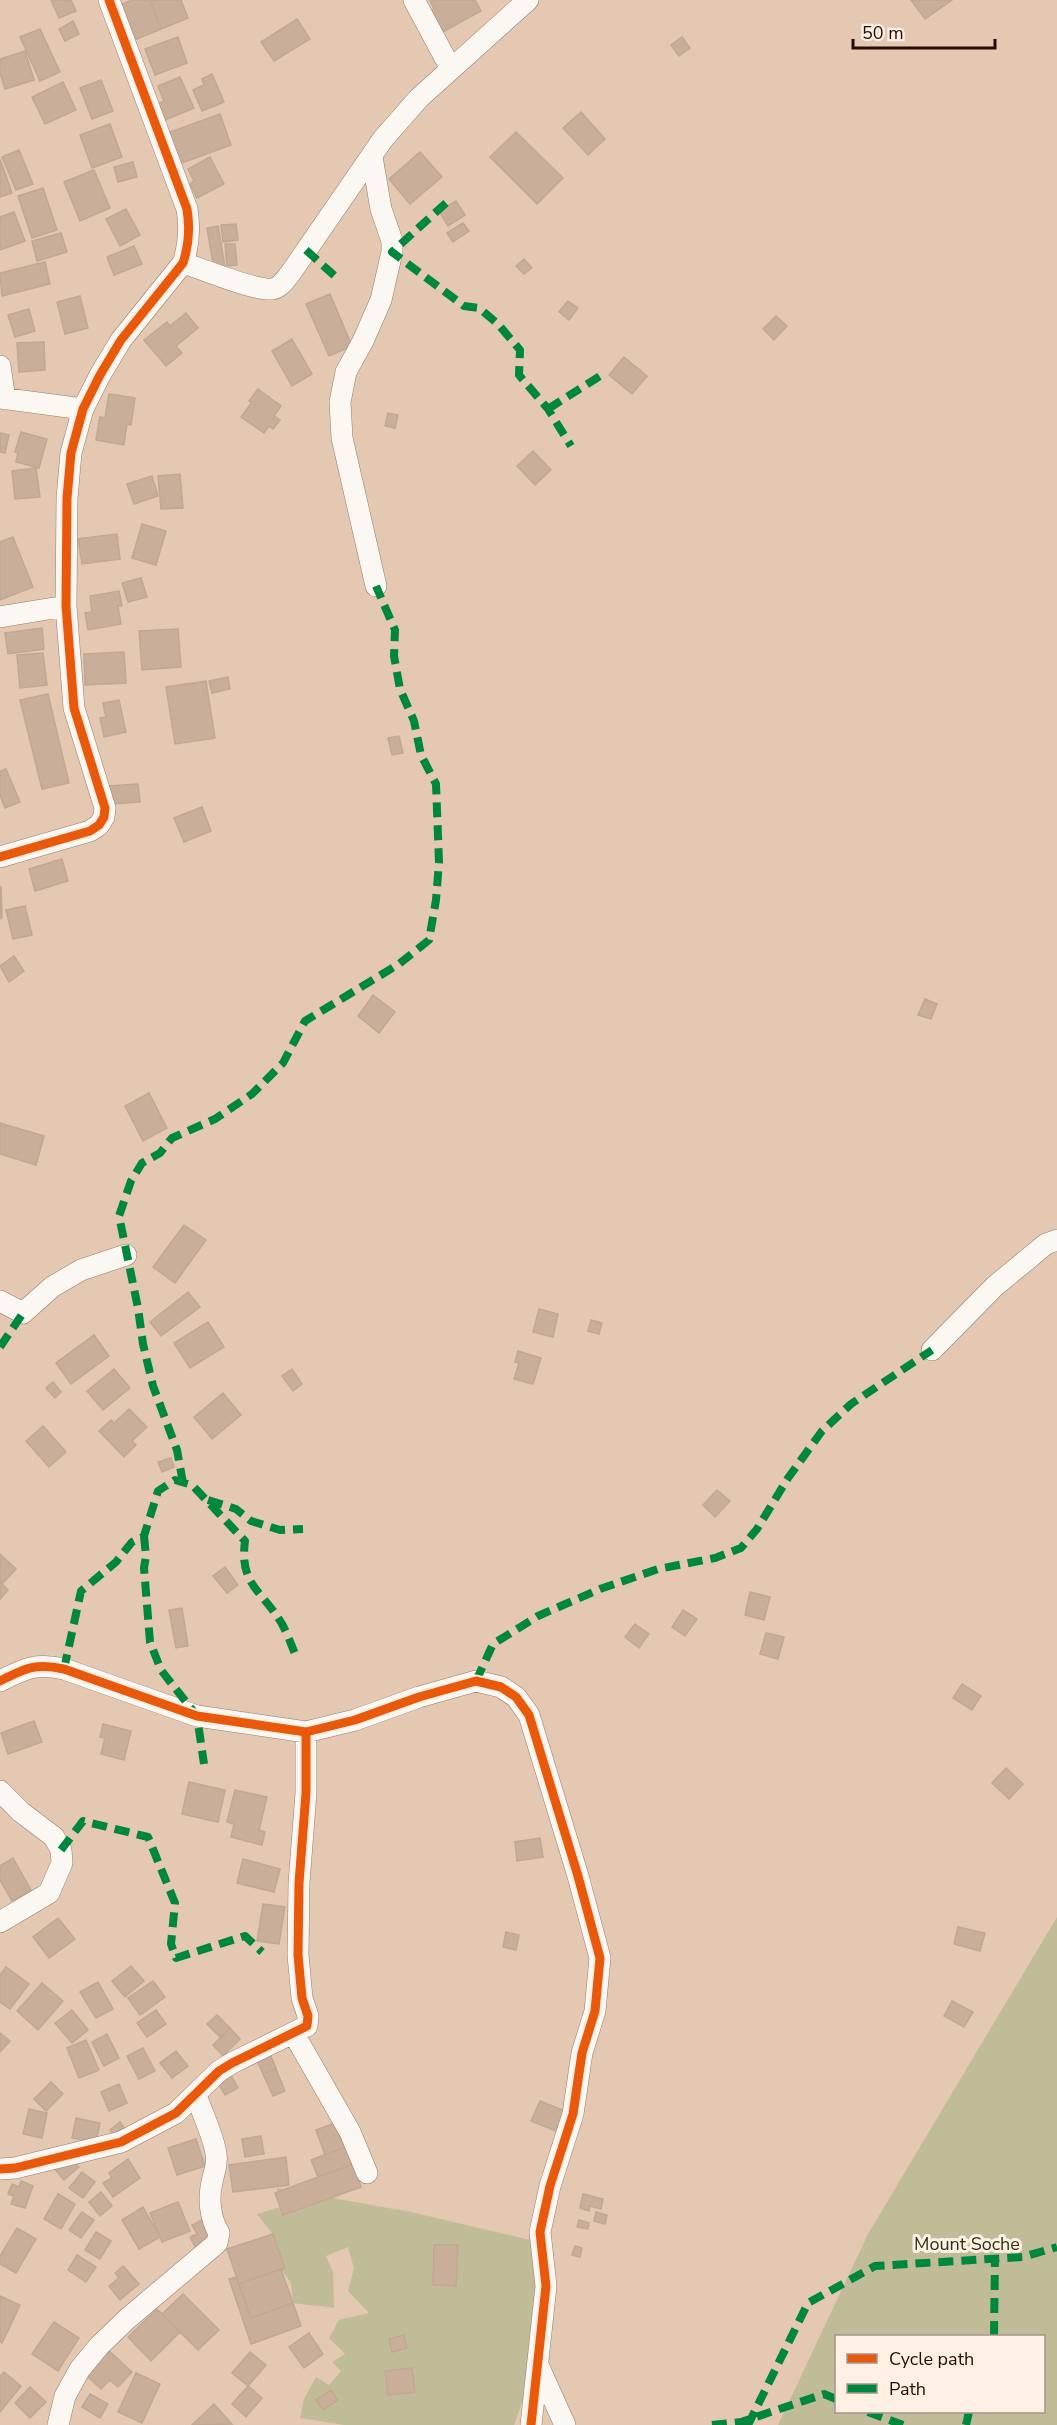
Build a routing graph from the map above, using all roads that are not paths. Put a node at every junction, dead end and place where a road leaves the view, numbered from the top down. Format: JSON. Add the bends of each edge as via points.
{"nodes":[{"id":1,"x":109,"y":0,"type":"edge"},
{"id":2,"x":414,"y":0,"type":"edge"},
{"id":3,"x":528,"y":0,"type":"edge"},
{"id":4,"x":451,"y":69,"type":"junction"},
{"id":5,"x":372,"y":157,"type":"junction"},
{"id":6,"x":183,"y":262,"type":"junction"},
{"id":7,"x":0,"y":366,"type":"edge"},
{"id":8,"x":2,"y":399,"type":"edge"},
{"id":9,"x":83,"y":409,"type":"junction"},
{"id":10,"x":376,"y":586,"type":"dead end"},
{"id":11,"x":66,"y":606,"type":"junction"},
{"id":12,"x":0,"y":617,"type":"edge"},
{"id":13,"x":0,"y":857,"type":"edge"},
{"id":14,"x":1057,"y":1240,"type":"edge"},
{"id":15,"x":126,"y":1255,"type":"dead end"},
{"id":16,"x":0,"y":1301,"type":"edge"},
{"id":17,"x":932,"y":1350,"type":"dead end"},
{"id":18,"x":0,"y":1681,"type":"edge"},
{"id":19,"x":306,"y":1732,"type":"junction"},
{"id":20,"x":0,"y":1791,"type":"edge"},
{"id":21,"x":0,"y":1922,"type":"edge"},
{"id":22,"x":294,"y":2034,"type":"junction"},
{"id":23,"x":196,"y":2096,"type":"junction"},
{"id":24,"x":0,"y":2169,"type":"edge"},
{"id":25,"x":367,"y":2173,"type":"dead end"},
{"id":26,"x":538,"y":2365,"type":"junction"},
{"id":27,"x":58,"y":2425,"type":"edge"},
{"id":28,"x":531,"y":2425,"type":"edge"},
{"id":29,"x":565,"y":2425,"type":"edge"}],
"edges":[{"from":1,"to":6,"type":"street","via":[[187,209],[187,250]]},
{"from":2,"to":4,"type":"street"},
{"from":3,"to":4,"type":"street"},
{"from":4,"to":5,"type":"street","via":[[419,98]]},
{"from":5,"to":6,"type":"street","via":[[290,274],[274,289],[260,288]]},
{"from":5,"to":10,"type":"street","via":[[392,252],[381,300],[346,372],[340,402],[342,438]]},
{"from":6,"to":9,"type":"street","via":[[121,340]]},
{"from":7,"to":8,"type":"street"},
{"from":8,"to":9,"type":"street"},
{"from":9,"to":11,"type":"street","via":[[71,453],[67,498]]},
{"from":11,"to":12,"type":"street"},
{"from":11,"to":13,"type":"street","via":[[74,708],[103,800],[104,818],[90,831]]},
{"from":14,"to":17,"type":"street","via":[[995,1286]]},
{"from":15,"to":16,"type":"street","via":[[81,1270],[51,1287],[22,1313]]},
{"from":18,"to":19,"type":"street","via":[[45,1665],[197,1716]]},
{"from":19,"to":22,"type":"street","via":[[298,1955],[302,1998],[308,2016],[307,2026]]},
{"from":19,"to":26,"type":"street","via":[[476,1681],[509,1692],[529,1715],[600,1958],[595,2011],[582,2053],[573,2115],[540,2232],[546,2286]]},
{"from":20,"to":21,"type":"street","via":[[54,1837],[62,1863],[49,1893]]},
{"from":22,"to":23,"type":"street","via":[[219,2071]]},
{"from":22,"to":25,"type":"street","via":[[350,2132]]},
{"from":23,"to":24,"type":"street","via":[[176,2113],[121,2142]]},
{"from":23,"to":27,"type":"street","via":[[216,2150],[210,2203],[212,2222],[219,2232],[217,2243],[99,2346],[65,2396]]},
{"from":26,"to":28,"type":"street"},
{"from":26,"to":29,"type":"street"}]}
